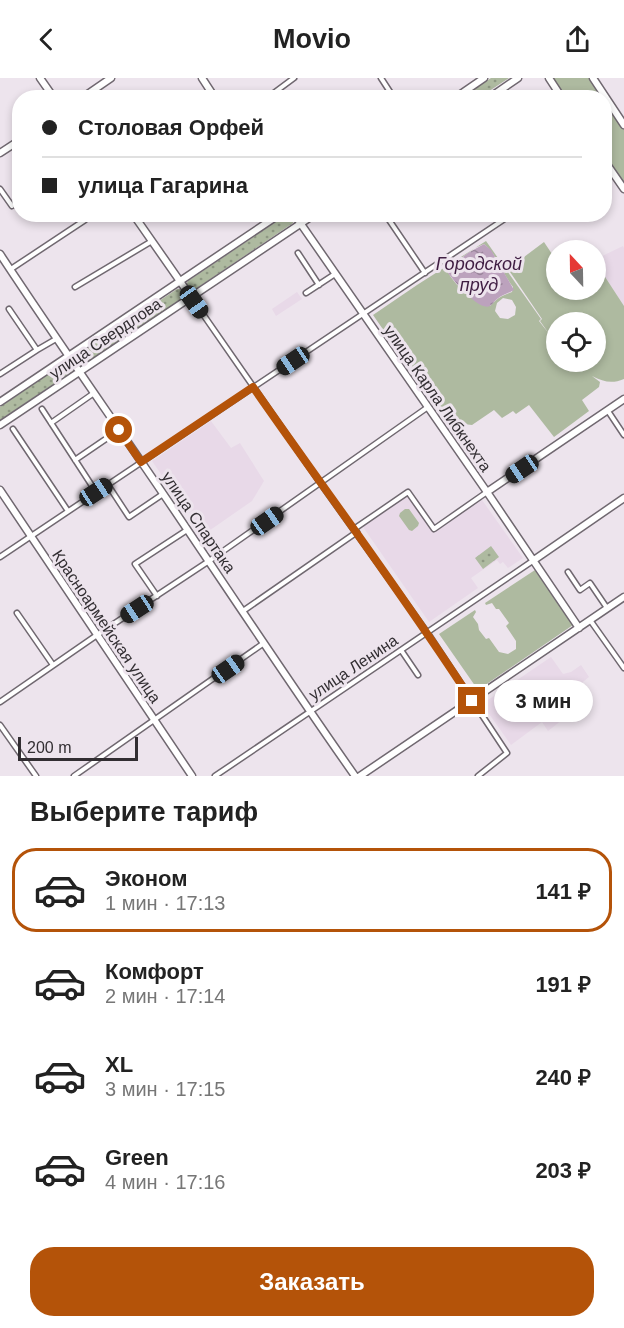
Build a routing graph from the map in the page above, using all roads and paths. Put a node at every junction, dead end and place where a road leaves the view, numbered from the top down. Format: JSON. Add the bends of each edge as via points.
{"nodes":[{"id":1,"x":111,"y":78,"type":"edge"},
{"id":2,"x":294,"y":78,"type":"edge"},
{"id":3,"x":484,"y":78,"type":"edge"},
{"id":4,"x":518,"y":78,"type":"edge"},
{"id":5,"x":94,"y":90,"type":"edge"},
{"id":6,"x":278,"y":90,"type":"edge"},
{"id":7,"x":467,"y":90,"type":"edge"},
{"id":8,"x":501,"y":90,"type":"edge"},
{"id":9,"x":612,"y":107,"type":"edge"},
{"id":10,"x":624,"y":125,"type":"edge"},
{"id":11,"x":612,"y":172,"type":"edge"},
{"id":12,"x":0,"y":189,"type":"edge"},
{"id":13,"x":624,"y":189,"type":"edge"},
{"id":14,"x":12,"y":206,"type":"dead end"},
{"id":15,"x":82,"y":222,"type":"edge"},
{"id":16,"x":139,"y":222,"type":"edge"},
{"id":17,"x":268,"y":222,"type":"edge"},
{"id":18,"x":303,"y":222,"type":"edge"},
{"id":19,"x":390,"y":222,"type":"edge"},
{"id":20,"x":500,"y":222,"type":"edge"},
{"id":21,"x":300,"y":224,"type":"junction"},
{"id":22,"x":152,"y":241,"type":"junction"},
{"id":23,"x":298,"y":253,"type":"dead end"},
{"id":24,"x":0,"y":254,"type":"edge"},
{"id":25,"x":10,"y":270,"type":"junction"},
{"id":26,"x":425,"y":273,"type":"junction"},
{"id":27,"x":335,"y":274,"type":"junction"},
{"id":28,"x":180,"y":281,"type":"junction"},
{"id":29,"x":319,"y":285,"type":"junction"},
{"id":30,"x":75,"y":287,"type":"dead end"},
{"id":31,"x":306,"y":293,"type":"dead end"},
{"id":32,"x":191,"y":297,"type":"junction"},
{"id":33,"x":9,"y":309,"type":"dead end"},
{"id":34,"x":363,"y":314,"type":"junction"},
{"id":35,"x":57,"y":339,"type":"junction"},
{"id":36,"x":37,"y":350,"type":"junction"},
{"id":37,"x":69,"y":356,"type":"junction"},
{"id":38,"x":79,"y":372,"type":"junction"},
{"id":39,"x":0,"y":374,"type":"edge"},
{"id":40,"x":253,"y":387,"type":"junction"},
{"id":41,"x":94,"y":393,"type":"junction"},
{"id":42,"x":624,"y":399,"type":"edge"},
{"id":43,"x":0,"y":402,"type":"edge"},
{"id":44,"x":428,"y":407,"type":"junction"},
{"id":45,"x":42,"y":409,"type":"dead end"},
{"id":46,"x":608,"y":411,"type":"junction"},
{"id":47,"x":51,"y":423,"type":"junction"},
{"id":48,"x":0,"y":425,"type":"edge"},
{"id":49,"x":14,"y":429,"type":"dead end"},
{"id":50,"x":119,"y":430,"type":"junction"},
{"id":51,"x":624,"y":435,"type":"edge"},
{"id":52,"x":75,"y":460,"type":"junction"},
{"id":53,"x":141,"y":462,"type":"junction"},
{"id":54,"x":321,"y":483,"type":"junction"},
{"id":55,"x":108,"y":485,"type":"junction"},
{"id":56,"x":0,"y":490,"type":"edge"},
{"id":57,"x":96,"y":492,"type":"junction"},
{"id":58,"x":487,"y":492,"type":"junction"},
{"id":59,"x":163,"y":494,"type":"junction"},
{"id":60,"x":624,"y":498,"type":"edge"},
{"id":61,"x":68,"y":511,"type":"junction"},
{"id":62,"x":187,"y":530,"type":"junction"},
{"id":63,"x":355,"y":530,"type":"junction"},
{"id":64,"x":31,"y":536,"type":"junction"},
{"id":65,"x":0,"y":557,"type":"edge"},
{"id":66,"x":534,"y":560,"type":"junction"},
{"id":67,"x":209,"y":561,"type":"junction"},
{"id":68,"x":568,"y":572,"type":"dead end"},
{"id":69,"x":157,"y":596,"type":"junction"},
{"id":70,"x":624,"y":597,"type":"edge"},
{"id":71,"x":607,"y":609,"type":"junction"},
{"id":72,"x":243,"y":611,"type":"junction"},
{"id":73,"x":17,"y":613,"type":"dead end"},
{"id":74,"x":590,"y":620,"type":"junction"},
{"id":75,"x":579,"y":627,"type":"junction"},
{"id":76,"x":428,"y":632,"type":"junction"},
{"id":77,"x":97,"y":635,"type":"junction"},
{"id":78,"x":264,"y":643,"type":"junction"},
{"id":79,"x":401,"y":650,"type":"junction"},
{"id":80,"x":53,"y":665,"type":"junction"},
{"id":81,"x":624,"y":668,"type":"edge"},
{"id":82,"x":418,"y":675,"type":"dead end"},
{"id":83,"x":472,"y":701,"type":"junction"},
{"id":84,"x":0,"y":702,"type":"edge"},
{"id":85,"x":310,"y":712,"type":"junction"},
{"id":86,"x":154,"y":720,"type":"junction"},
{"id":87,"x":0,"y":725,"type":"edge"},
{"id":88,"x":36,"y":776,"type":"edge"},
{"id":89,"x":74,"y":776,"type":"edge"},
{"id":90,"x":192,"y":776,"type":"edge"},
{"id":91,"x":215,"y":776,"type":"edge"},
{"id":92,"x":355,"y":776,"type":"edge"},
{"id":93,"x":360,"y":776,"type":"edge"},
{"id":94,"x":478,"y":776,"type":"edge"}],
"edges":[{"from":1,"to":5,"type":"street"},
{"from":2,"to":6,"type":"street"},
{"from":3,"to":7,"type":"street"},
{"from":4,"to":8,"type":"street"},
{"from":9,"to":10,"type":"street"},
{"from":11,"to":13,"type":"street"},
{"from":12,"to":14,"type":"street"},
{"from":15,"to":25,"type":"street"},
{"from":16,"to":22,"type":"street"},
{"from":17,"to":28,"type":"street","name":"улица Свердлова"},
{"from":18,"to":21,"type":"street","name":"улица Свердлова"},
{"from":19,"to":26,"type":"street"},
{"from":20,"to":26,"type":"street"},
{"from":21,"to":27,"type":"street","name":"улица Карла Либкнехта"},
{"from":21,"to":32,"type":"street","name":"улица Свердлова"},
{"from":22,"to":28,"type":"street"},
{"from":22,"to":30,"type":"street"},
{"from":23,"to":29,"type":"street"},
{"from":24,"to":25,"type":"street","name":"улица Спартака"},
{"from":25,"to":35,"type":"street","name":"улица Спартака"},
{"from":26,"to":34,"type":"street"},
{"from":27,"to":29,"type":"street"},
{"from":27,"to":34,"type":"street","name":"улица Карла Либкнехта"},
{"from":28,"to":32,"type":"street"},
{"from":28,"to":37,"type":"street","name":"улица Свердлова"},
{"from":29,"to":31,"type":"street"},
{"from":32,"to":38,"type":"street","name":"улица Свердлова"},
{"from":32,"to":40,"type":"street"},
{"from":33,"to":36,"type":"street"},
{"from":34,"to":40,"type":"street"},
{"from":34,"to":44,"type":"street","name":"улица Карла Либкнехта"},
{"from":35,"to":36,"type":"street"},
{"from":35,"to":37,"type":"street","name":"улица Спартака"},
{"from":36,"to":39,"type":"street"},
{"from":37,"to":38,"type":"street","name":"улица Спартака"},
{"from":37,"to":43,"type":"street","name":"улица Свердлова"},
{"from":38,"to":41,"type":"street","name":"улица Спартака"},
{"from":38,"to":48,"type":"street","name":"улица Свердлова"},
{"from":40,"to":53,"type":"street"},
{"from":40,"to":54,"type":"street"},
{"from":41,"to":47,"type":"street"},
{"from":41,"to":50,"type":"street","name":"улица Спартака"},
{"from":42,"to":46,"type":"street"},
{"from":44,"to":54,"type":"street"},
{"from":44,"to":58,"type":"street","name":"улица Карла Либкнехта"},
{"from":45,"to":47,"type":"street"},
{"from":46,"to":51,"type":"street"},
{"from":46,"to":58,"type":"street"},
{"from":47,"to":52,"type":"street"},
{"from":49,"to":61,"type":"street"},
{"from":50,"to":52,"type":"street"},
{"from":50,"to":53,"type":"street","name":"улица Спартака"},
{"from":52,"to":57,"type":"street"},
{"from":53,"to":55,"type":"street"},
{"from":53,"to":59,"type":"street","name":"улица Спартака"},
{"from":54,"to":63,"type":"street"},
{"from":54,"to":67,"type":"street"},
{"from":55,"to":57,"type":"street"},
{"from":55,"to":59,"type":"street","via":[[129,517]]},
{"from":56,"to":64,"type":"street","name":"Красноармейская улица"},
{"from":57,"to":61,"type":"street"},
{"from":58,"to":63,"type":"street","via":[[434,529],[408,492]]},
{"from":58,"to":66,"type":"street","name":"улица Карла Либкнехта"},
{"from":59,"to":62,"type":"street","name":"улица Спартака"},
{"from":60,"to":66,"type":"street","name":"улица Ленина"},
{"from":61,"to":64,"type":"street"},
{"from":62,"to":67,"type":"street","name":"улица Спартака"},
{"from":62,"to":69,"type":"street","via":[[135,564]]},
{"from":63,"to":72,"type":"street"},
{"from":63,"to":76,"type":"street"},
{"from":64,"to":65,"type":"street"},
{"from":64,"to":77,"type":"street","name":"Красноармейская улица"},
{"from":66,"to":75,"type":"street","name":"улица Карла Либкнехта"},
{"from":66,"to":76,"type":"street","name":"улица Ленина"},
{"from":67,"to":69,"type":"street"},
{"from":67,"to":72,"type":"street","name":"улица Спартака"},
{"from":68,"to":71,"type":"street","via":[[580,590],[590,583]]},
{"from":69,"to":77,"type":"street"},
{"from":70,"to":71,"type":"street"},
{"from":71,"to":74,"type":"street"},
{"from":72,"to":78,"type":"street","name":"улица Спартака"},
{"from":73,"to":80,"type":"street"},
{"from":74,"to":75,"type":"street"},
{"from":74,"to":81,"type":"street"},
{"from":75,"to":83,"type":"street"},
{"from":76,"to":79,"type":"street","name":"улица Ленина"},
{"from":76,"to":83,"type":"street"},
{"from":77,"to":80,"type":"street"},
{"from":77,"to":86,"type":"street","name":"Красноармейская улица"},
{"from":78,"to":85,"type":"street","name":"улица Спартака"},
{"from":78,"to":86,"type":"street"},
{"from":79,"to":82,"type":"street"},
{"from":79,"to":85,"type":"street","name":"улица Ленина"},
{"from":80,"to":84,"type":"street"},
{"from":83,"to":93,"type":"street"},
{"from":83,"to":94,"type":"street","via":[[507,753]]},
{"from":85,"to":91,"type":"street","name":"улица Ленина"},
{"from":85,"to":92,"type":"street","name":"улица Спартака"},
{"from":86,"to":89,"type":"street"},
{"from":86,"to":90,"type":"street","name":"Красноармейская улица"},
{"from":87,"to":88,"type":"street"}]}
